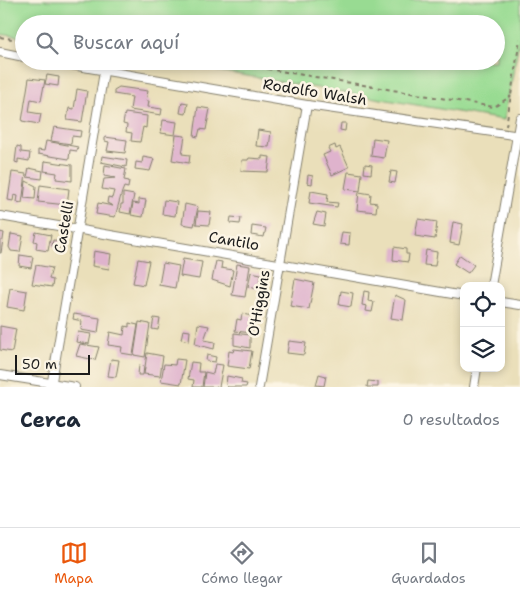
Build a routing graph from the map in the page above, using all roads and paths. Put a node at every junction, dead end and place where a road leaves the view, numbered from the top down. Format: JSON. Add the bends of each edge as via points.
{"nodes":[{"id":1,"x":0,"y":37,"type":"edge"},
{"id":2,"x":520,"y":39,"type":"edge"},
{"id":3,"x":15,"y":40,"type":"edge"},
{"id":4,"x":0,"y":52,"type":"edge"},
{"id":5,"x":15,"y":55,"type":"edge"},
{"id":6,"x":94,"y":70,"type":"edge"},
{"id":7,"x":274,"y":70,"type":"edge"},
{"id":8,"x":104,"y":72,"type":"junction"},
{"id":9,"x":511,"y":96,"type":"junction"},
{"id":10,"x":307,"y":105,"type":"junction"},
{"id":11,"x":520,"y":118,"type":"edge"},
{"id":12,"x":505,"y":134,"type":"junction"},
{"id":13,"x":518,"y":136,"type":"edge"},
{"id":14,"x":0,"y":216,"type":"edge"},
{"id":15,"x":77,"y":228,"type":"junction"},
{"id":16,"x":280,"y":262,"type":"junction"},
{"id":17,"x":492,"y":282,"type":"edge"},
{"id":18,"x":460,"y":295,"type":"edge"},
{"id":19,"x":505,"y":303,"type":"edge"},
{"id":20,"x":520,"y":305,"type":"edge"},
{"id":21,"x":476,"y":372,"type":"edge"},
{"id":22,"x":0,"y":375,"type":"edge"},
{"id":23,"x":51,"y":385,"type":"edge"},
{"id":24,"x":75,"y":387,"type":"edge"},
{"id":25,"x":259,"y":387,"type":"edge"},
{"id":26,"x":474,"y":387,"type":"edge"}],
"edges":[{"from":1,"to":3,"type":"path"},
{"from":2,"to":9,"type":"path"},
{"from":4,"to":5,"type":"street"},
{"from":6,"to":8,"type":"street","name":"Rodolfo Walsh"},
{"from":7,"to":9,"type":"path","via":[[494,107]]},
{"from":8,"to":10,"type":"street","name":"Rodolfo Walsh"},
{"from":8,"to":15,"type":"street","name":"Castelli"},
{"from":9,"to":12,"type":"path"},
{"from":10,"to":12,"type":"street","name":"Rodolfo Walsh"},
{"from":10,"to":16,"type":"street","name":"O'Higgins"},
{"from":11,"to":13,"type":"street"},
{"from":12,"to":13,"type":"street","name":"Rodolfo Walsh"},
{"from":13,"to":17,"type":"street"},
{"from":14,"to":15,"type":"street","name":"Cantilo"},
{"from":15,"to":16,"type":"street","name":"Cantilo"},
{"from":15,"to":23,"type":"street","name":"Castelli"},
{"from":16,"to":18,"type":"street","name":"Cantilo"},
{"from":16,"to":25,"type":"street","name":"O'Higgins"},
{"from":19,"to":20,"type":"street"},
{"from":21,"to":26,"type":"street"},
{"from":22,"to":23,"type":"street"},
{"from":23,"to":24,"type":"street"}]}
